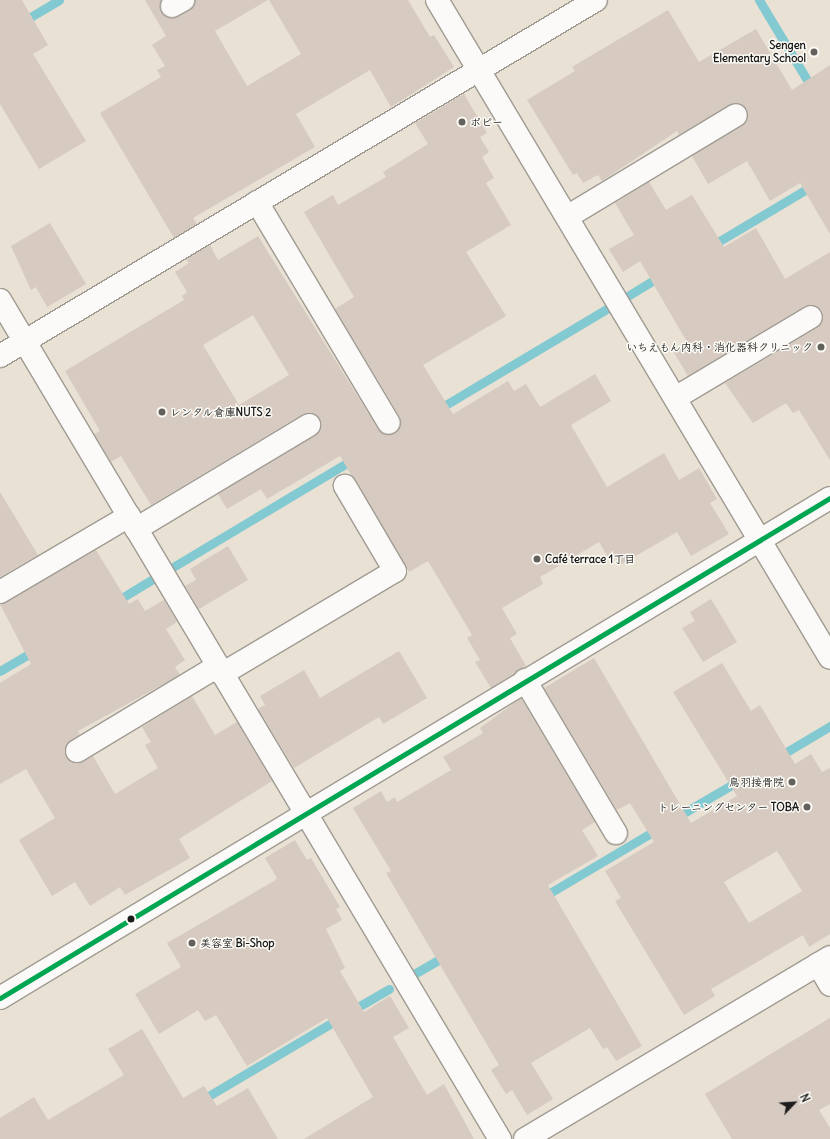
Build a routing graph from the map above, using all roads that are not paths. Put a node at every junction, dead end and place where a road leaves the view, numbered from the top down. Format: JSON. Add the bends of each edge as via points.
{"nodes":[{"id":1,"x":437,"y":0,"type":"edge"},
{"id":2,"x":596,"y":0,"type":"edge"},
{"id":3,"x":479,"y":70,"type":"junction"},
{"id":4,"x":736,"y":115,"type":"dead end"},
{"id":5,"x":258,"y":202,"type":"junction"},
{"id":6,"x":566,"y":217,"type":"junction"},
{"id":7,"x":0,"y":300,"type":"edge"},
{"id":8,"x":811,"y":317,"type":"dead end"},
{"id":9,"x":24,"y":341,"type":"junction"},
{"id":10,"x":0,"y":356,"type":"edge"},
{"id":11,"x":675,"y":398,"type":"junction"},
{"id":12,"x":389,"y":423,"type":"dead end"},
{"id":13,"x":309,"y":426,"type":"dead end"},
{"id":14,"x":344,"y":486,"type":"dead end"},
{"id":15,"x":830,"y":498,"type":"edge"},
{"id":16,"x":132,"y":522,"type":"junction"},
{"id":17,"x":760,"y":540,"type":"junction"},
{"id":18,"x":0,"y":592,"type":"edge"},
{"id":19,"x":830,"y":658,"type":"edge"},
{"id":20,"x":220,"y":670,"type":"junction"},
{"id":21,"x":525,"y":680,"type":"junction"},
{"id":22,"x":77,"y":751,"type":"dead end"},
{"id":23,"x":305,"y":812,"type":"junction"},
{"id":24,"x":616,"y":833,"type":"dead end"},
{"id":25,"x":824,"y":961,"type":"edge"},
{"id":26,"x":830,"y":985,"type":"edge"},
{"id":27,"x":0,"y":998,"type":"edge"},
{"id":28,"x":500,"y":1139,"type":"edge"},
{"id":29,"x":525,"y":1139,"type":"edge"}],
"edges":[{"from":1,"to":3,"type":"street"},
{"from":2,"to":3,"type":"street"},
{"from":3,"to":5,"type":"street"},
{"from":3,"to":6,"type":"street"},
{"from":4,"to":6,"type":"street"},
{"from":5,"to":9,"type":"street"},
{"from":5,"to":12,"type":"street"},
{"from":6,"to":11,"type":"street"},
{"from":7,"to":9,"type":"street"},
{"from":8,"to":11,"type":"street"},
{"from":9,"to":10,"type":"street"},
{"from":9,"to":16,"type":"street"},
{"from":11,"to":17,"type":"street"},
{"from":13,"to":16,"type":"street"},
{"from":14,"to":20,"type":"street","via":[[395,571]]},
{"from":15,"to":17,"type":"street"},
{"from":16,"to":18,"type":"street"},
{"from":16,"to":20,"type":"street"},
{"from":17,"to":19,"type":"street"},
{"from":17,"to":21,"type":"street"},
{"from":20,"to":22,"type":"street"},
{"from":20,"to":23,"type":"street"},
{"from":21,"to":23,"type":"street"},
{"from":21,"to":24,"type":"street"},
{"from":23,"to":27,"type":"street"},
{"from":23,"to":28,"type":"street"},
{"from":25,"to":26,"type":"street"},
{"from":25,"to":29,"type":"street"}]}
